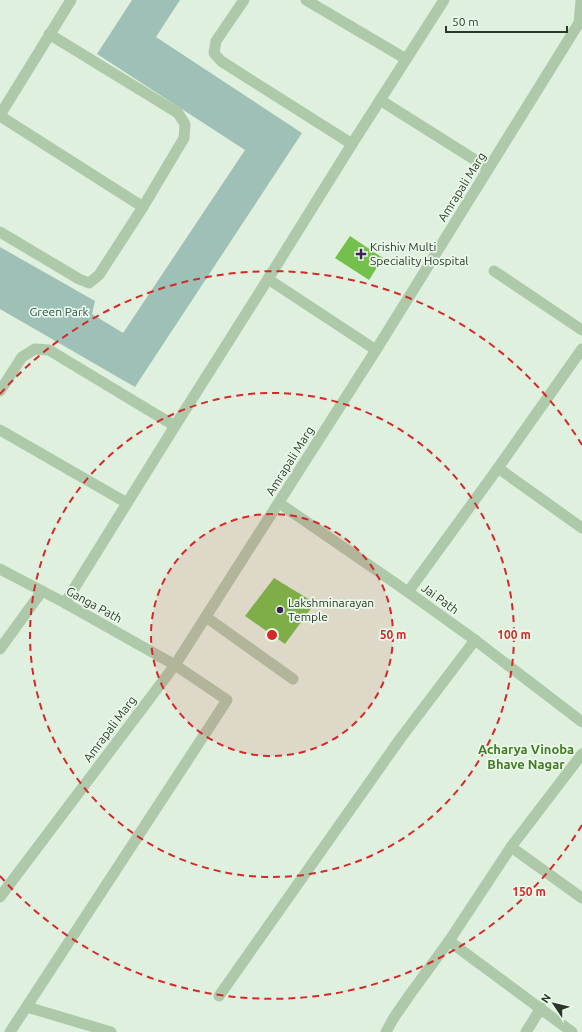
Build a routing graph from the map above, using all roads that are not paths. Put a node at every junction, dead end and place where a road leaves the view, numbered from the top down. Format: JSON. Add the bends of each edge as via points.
{"nodes":[{"id":1,"x":71,"y":0,"type":"edge"},
{"id":2,"x":244,"y":0,"type":"edge"},
{"id":3,"x":306,"y":0,"type":"edge"},
{"id":4,"x":444,"y":0,"type":"edge"},
{"id":5,"x":581,"y":0,"type":"edge"},
{"id":6,"x":581,"y":21,"type":"edge"},
{"id":7,"x":49,"y":34,"type":"junction"},
{"id":8,"x":406,"y":59,"type":"junction"},
{"id":9,"x":380,"y":100,"type":"junction"},
{"id":10,"x":0,"y":116,"type":"edge"},
{"id":11,"x":352,"y":144,"type":"junction"},
{"id":12,"x":488,"y":168,"type":"junction"},
{"id":13,"x":143,"y":207,"type":"junction"},
{"id":14,"x":0,"y":232,"type":"edge"},
{"id":15,"x":494,"y":271,"type":"dead end"},
{"id":16,"x":268,"y":279,"type":"junction"},
{"id":17,"x":582,"y":330,"type":"edge"},
{"id":18,"x":582,"y":349,"type":"edge"},
{"id":19,"x":376,"y":350,"type":"junction"},
{"id":20,"x":0,"y":391,"type":"edge"},
{"id":21,"x":174,"y":426,"type":"junction"},
{"id":22,"x":0,"y":430,"type":"edge"},
{"id":23,"x":498,"y":468,"type":"junction"},
{"id":24,"x":127,"y":503,"type":"junction"},
{"id":25,"x":279,"y":503,"type":"junction"},
{"id":26,"x":582,"y":528,"type":"edge"},
{"id":27,"x":0,"y":569,"type":"edge"},
{"id":28,"x":42,"y":591,"type":"junction"},
{"id":29,"x":408,"y":592,"type":"junction"},
{"id":30,"x":65,"y":603,"type":"junction"},
{"id":31,"x":206,"y":617,"type":"junction"},
{"id":32,"x":475,"y":640,"type":"junction"},
{"id":33,"x":0,"y":649,"type":"edge"},
{"id":34,"x":175,"y":665,"type":"junction"},
{"id":35,"x":293,"y":679,"type":"dead end"},
{"id":36,"x":582,"y":722,"type":"edge"},
{"id":37,"x":581,"y":756,"type":"edge"},
{"id":38,"x":512,"y":847,"type":"junction"},
{"id":39,"x":0,"y":897,"type":"edge"},
{"id":40,"x":582,"y":898,"type":"edge"},
{"id":41,"x":449,"y":941,"type":"junction"},
{"id":42,"x":219,"y":996,"type":"dead end"},
{"id":43,"x":27,"y":1007,"type":"junction"},
{"id":44,"x":541,"y":1008,"type":"junction"},
{"id":45,"x":10,"y":1032,"type":"edge"},
{"id":46,"x":111,"y":1032,"type":"edge"},
{"id":47,"x":386,"y":1032,"type":"edge"},
{"id":48,"x":526,"y":1032,"type":"edge"},
{"id":49,"x":572,"y":1032,"type":"edge"}],
"edges":[{"from":1,"to":7,"type":"street"},
{"from":2,"to":11,"type":"street","via":[[216,41],[214,53],[221,61]]},
{"from":3,"to":8,"type":"street"},
{"from":4,"to":8,"type":"street"},
{"from":5,"to":6,"type":"street"},
{"from":6,"to":12,"type":"street","name":"Amrapali Marg"},
{"from":7,"to":10,"type":"street"},
{"from":7,"to":13,"type":"street","via":[[178,113],[185,124],[184,138]]},
{"from":8,"to":9,"type":"street"},
{"from":9,"to":11,"type":"street"},
{"from":9,"to":12,"type":"street"},
{"from":10,"to":13,"type":"street"},
{"from":11,"to":16,"type":"street"},
{"from":12,"to":19,"type":"street","name":"Amrapali Marg"},
{"from":13,"to":14,"type":"street","via":[[99,275],[89,283]]},
{"from":15,"to":17,"type":"street"},
{"from":16,"to":19,"type":"street"},
{"from":16,"to":21,"type":"street"},
{"from":18,"to":23,"type":"street"},
{"from":19,"to":25,"type":"street","name":"Amrapali Marg"},
{"from":20,"to":21,"type":"street","via":[[22,357],[35,349],[49,350]]},
{"from":21,"to":24,"type":"street"},
{"from":22,"to":24,"type":"street"},
{"from":23,"to":26,"type":"street"},
{"from":23,"to":29,"type":"street"},
{"from":24,"to":30,"type":"street"},
{"from":25,"to":29,"type":"street","name":"Jai Path"},
{"from":25,"to":31,"type":"street","name":"Amrapali Marg"},
{"from":27,"to":28,"type":"street","name":"Ganga Path"},
{"from":28,"to":30,"type":"street","name":"Ganga Path"},
{"from":28,"to":33,"type":"street"},
{"from":29,"to":32,"type":"street","name":"Jai Path"},
{"from":30,"to":34,"type":"street","name":"Ganga Path"},
{"from":31,"to":34,"type":"street","name":"Amrapali Marg"},
{"from":31,"to":35,"type":"street"},
{"from":32,"to":36,"type":"street","name":"Jai Path"},
{"from":32,"to":42,"type":"street","via":[[400,739]]},
{"from":34,"to":39,"type":"street","name":"Amrapali Marg"},
{"from":34,"to":43,"type":"street","name":"Ganga Path","via":[[227,700]]},
{"from":37,"to":38,"type":"street"},
{"from":38,"to":40,"type":"street"},
{"from":38,"to":41,"type":"street"},
{"from":41,"to":44,"type":"street"},
{"from":41,"to":47,"type":"street"},
{"from":43,"to":45,"type":"street"},
{"from":43,"to":46,"type":"street"},
{"from":44,"to":48,"type":"street"},
{"from":44,"to":49,"type":"street"}]}
